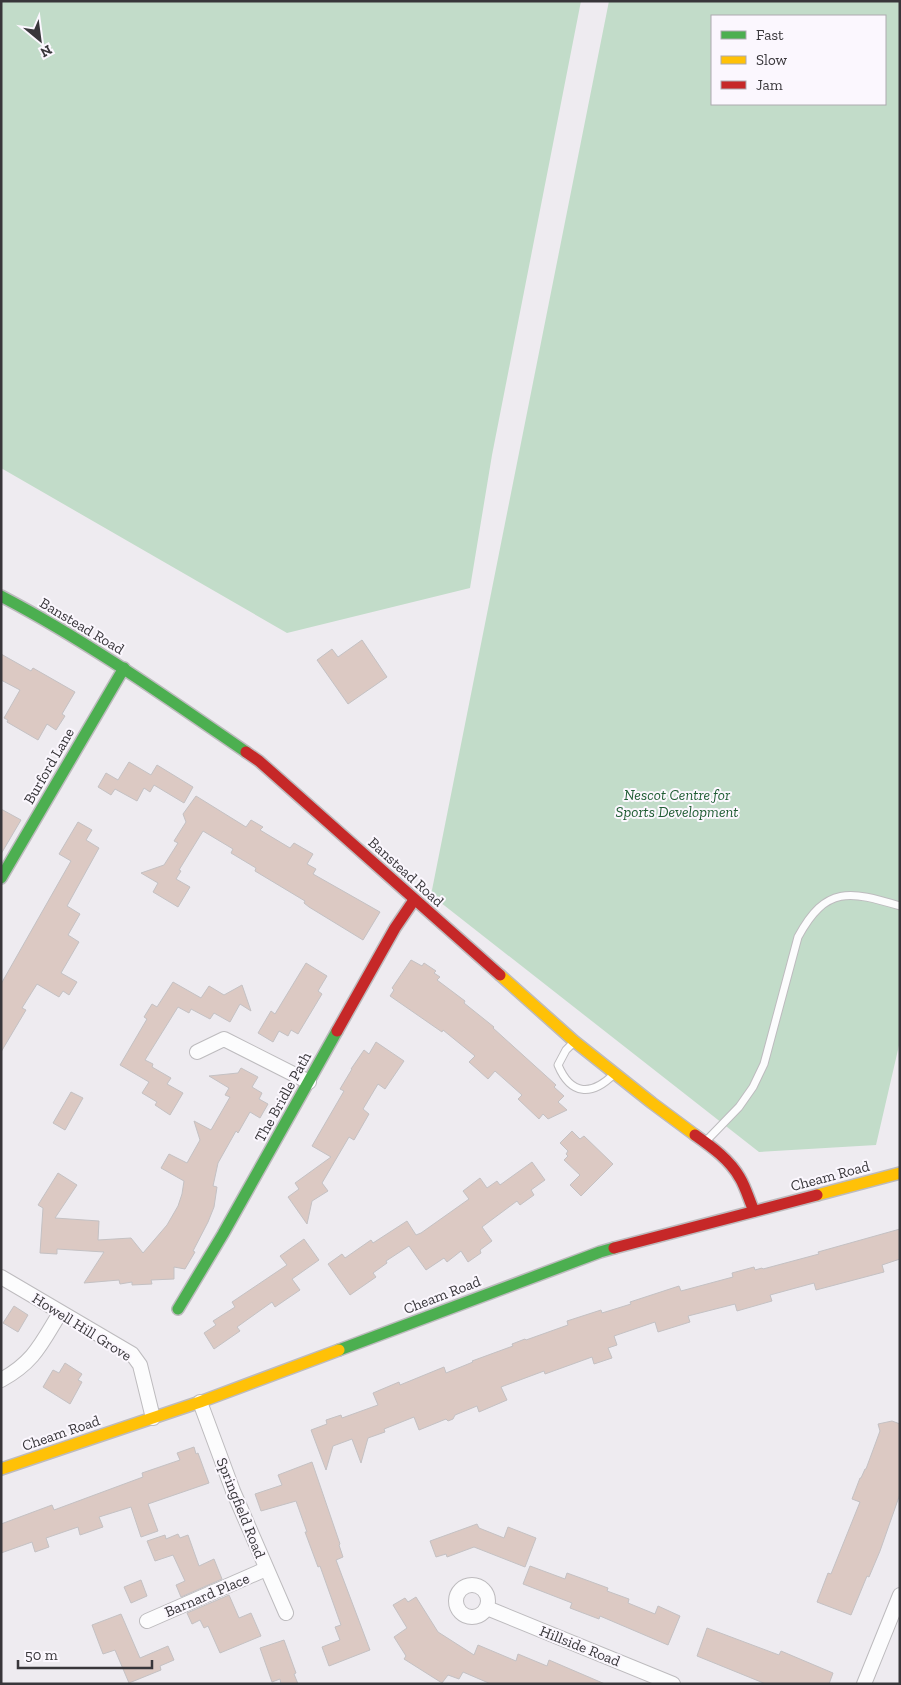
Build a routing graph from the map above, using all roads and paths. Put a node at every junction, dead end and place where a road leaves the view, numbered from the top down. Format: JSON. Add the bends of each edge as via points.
{"nodes":[{"id":1,"x":1,"y":596,"type":"edge"},
{"id":2,"x":124,"y":668,"type":"junction"},
{"id":3,"x":1,"y":878,"type":"edge"},
{"id":4,"x":414,"y":900,"type":"junction"},
{"id":5,"x":900,"y":906,"type":"edge"},
{"id":6,"x":574,"y":1041,"type":"junction"},
{"id":7,"x":197,"y":1052,"type":"dead end"},
{"id":8,"x":614,"y":1073,"type":"junction"},
{"id":9,"x":309,"y":1082,"type":"junction"},
{"id":10,"x":705,"y":1142,"type":"junction"},
{"id":11,"x":900,"y":1173,"type":"edge"},
{"id":12,"x":754,"y":1211,"type":"junction"},
{"id":13,"x":1,"y":1277,"type":"edge"},
{"id":14,"x":178,"y":1309,"type":"dead end"},
{"id":15,"x":60,"y":1313,"type":"junction"},
{"id":16,"x":1,"y":1380,"type":"edge"},
{"id":17,"x":200,"y":1402,"type":"junction"},
{"id":18,"x":153,"y":1418,"type":"junction"},
{"id":19,"x":1,"y":1469,"type":"edge"},
{"id":20,"x":266,"y":1569,"type":"junction"},
{"id":21,"x":900,"y":1595,"type":"edge"},
{"id":22,"x":487,"y":1608,"type":"dead end"},
{"id":23,"x":286,"y":1613,"type":"dead end"},
{"id":24,"x":147,"y":1621,"type":"dead end"},
{"id":25,"x":673,"y":1684,"type":"edge"},
{"id":26,"x":864,"y":1684,"type":"edge"}],
"edges":[{"from":1,"to":2,"type":"main road","name":"Banstead Road"},
{"from":2,"to":3,"type":"main road","name":"Burford Lane"},
{"from":2,"to":4,"type":"main road","name":"Banstead Road","via":[[259,761]]},
{"from":4,"to":6,"type":"main road","name":"Banstead Road"},
{"from":4,"to":9,"type":"main road","name":"The Bridle Path"},
{"from":5,"to":10,"type":"lane","via":[[851,894],[822,905],[808,920],[798,937],[764,1064],[739,1107]]},
{"from":6,"to":8,"type":"main road","name":"Banstead Road"},
{"from":6,"to":8,"type":"lane","via":[[558,1065],[563,1077],[574,1087],[586,1090],[604,1084]]},
{"from":7,"to":9,"type":"street","via":[[224,1039]]},
{"from":8,"to":10,"type":"main road","name":"Banstead Road"},
{"from":9,"to":14,"type":"main road","name":"The Bridle Path"},
{"from":10,"to":12,"type":"main road","name":"Banstead Road","via":[[740,1178]]},
{"from":11,"to":12,"type":"main road","name":"Cheam Road"},
{"from":12,"to":17,"type":"main road","name":"Cheam Road","via":[[600,1252]]},
{"from":13,"to":15,"type":"street","name":"Howell Hill Grove"},
{"from":15,"to":16,"type":"street","via":[[35,1355],[23,1367]]},
{"from":15,"to":18,"type":"street","name":"Howell Hill Grove","via":[[132,1354],[140,1365]]},
{"from":17,"to":18,"type":"main road","name":"Cheam Road"},
{"from":17,"to":20,"type":"street","name":"Springfield Road"},
{"from":18,"to":19,"type":"main road","name":"Cheam Road"},
{"from":20,"to":23,"type":"street","name":"Springfield Road"},
{"from":20,"to":24,"type":"street","name":"Barnard Place"},
{"from":21,"to":26,"type":"street"},
{"from":22,"to":25,"type":"street","name":"Hillside Road"}]}
